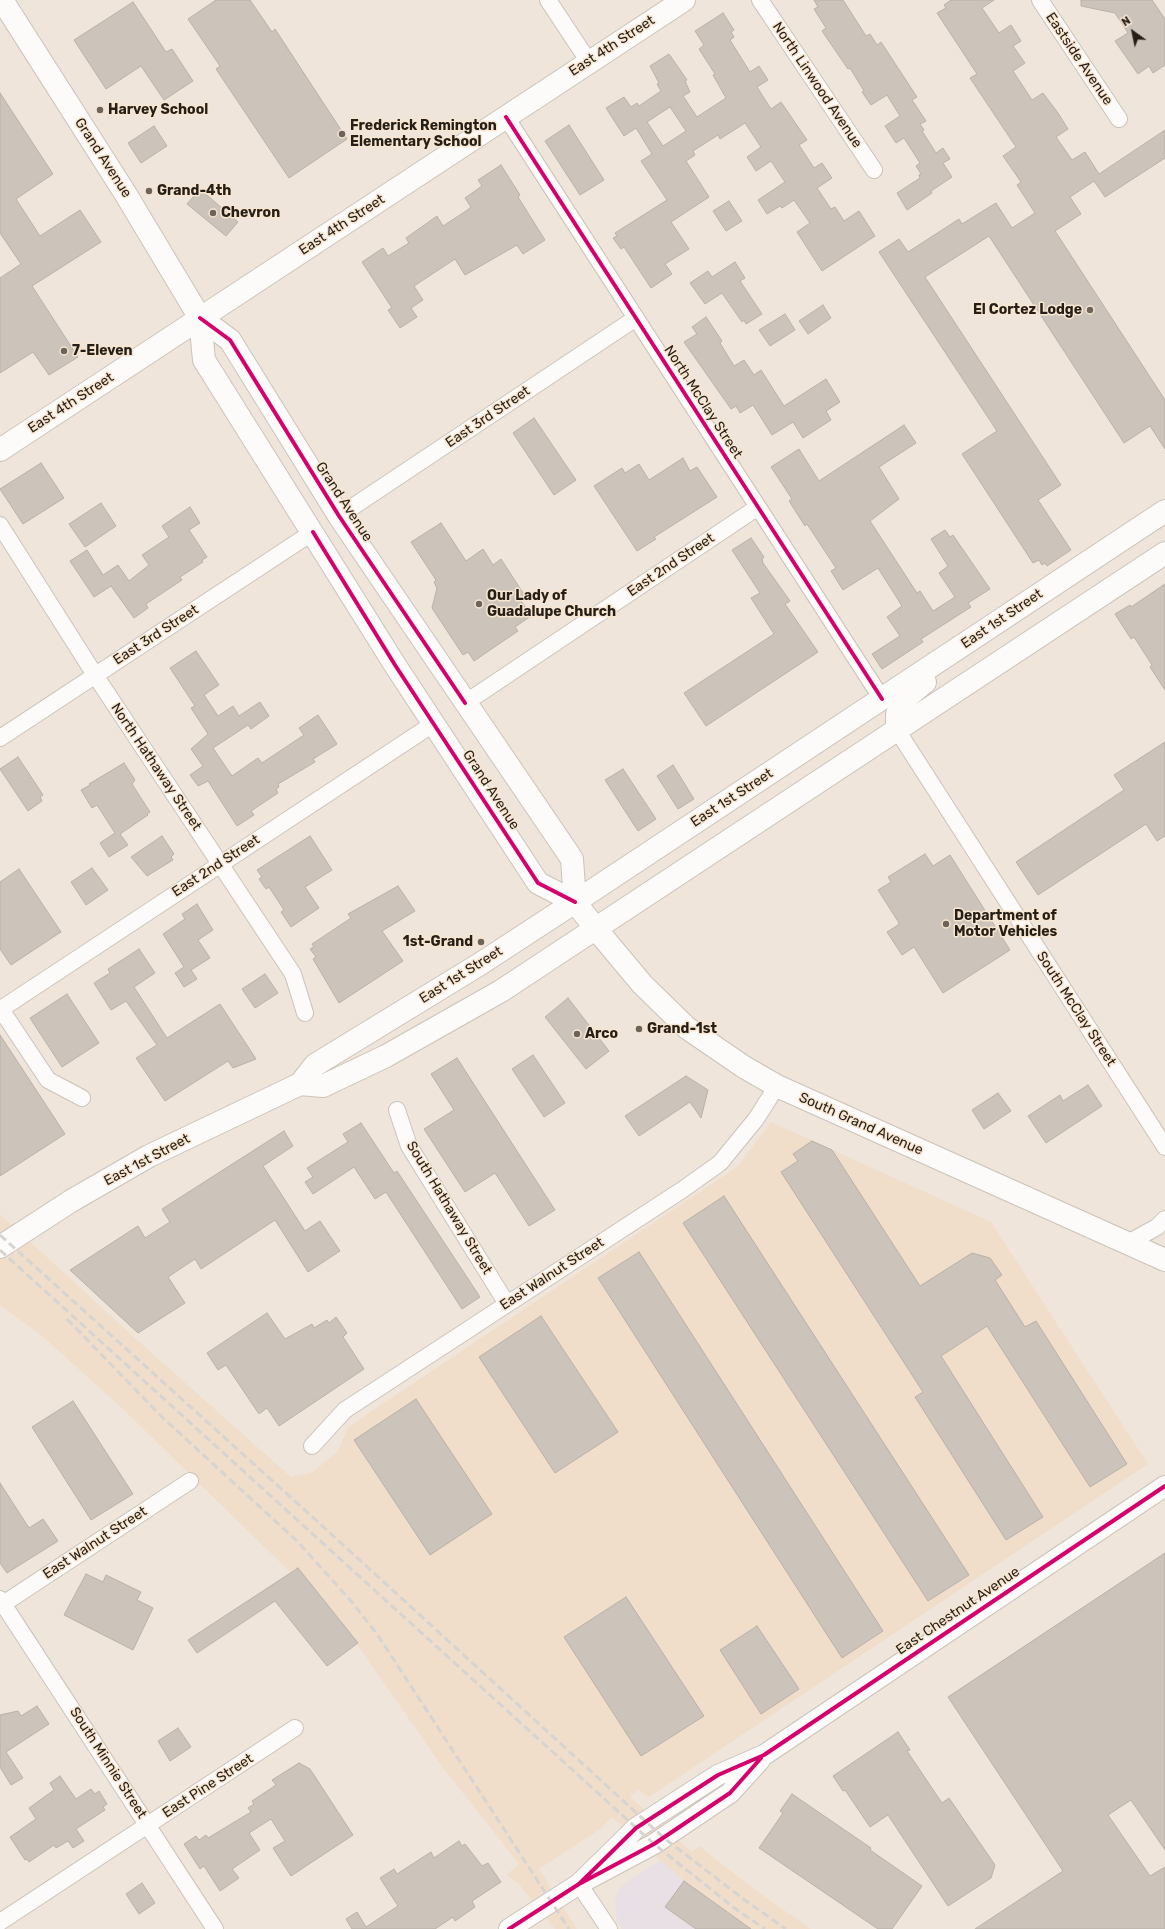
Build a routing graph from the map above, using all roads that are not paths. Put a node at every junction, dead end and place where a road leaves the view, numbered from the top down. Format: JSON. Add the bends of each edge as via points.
{"nodes":[{"id":1,"x":2,"y":0,"type":"edge"},
{"id":2,"x":548,"y":0,"type":"edge"},
{"id":3,"x":684,"y":0,"type":"edge"},
{"id":4,"x":760,"y":0,"type":"edge"},
{"id":5,"x":1040,"y":0,"type":"edge"},
{"id":6,"x":589,"y":62,"type":"junction"},
{"id":7,"x":506,"y":117,"type":"junction"},
{"id":8,"x":1119,"y":119,"type":"dead end"},
{"id":9,"x":874,"y":170,"type":"dead end"},
{"id":10,"x":200,"y":318,"type":"junction"},
{"id":11,"x":636,"y":318,"type":"junction"},
{"id":12,"x":1,"y":448,"type":"edge"},
{"id":13,"x":758,"y":507,"type":"junction"},
{"id":14,"x":1165,"y":511,"type":"edge"},
{"id":15,"x":339,"y":516,"type":"junction"},
{"id":16,"x":0,"y":525,"type":"edge"},
{"id":17,"x":313,"y":532,"type":"junction"},
{"id":18,"x":1165,"y":552,"type":"edge"},
{"id":19,"x":1003,"y":618,"type":"junction"},
{"id":20,"x":95,"y":675,"type":"junction"},
{"id":21,"x":882,"y":699,"type":"junction"},
{"id":22,"x":465,"y":703,"type":"junction"},
{"id":23,"x":433,"y":724,"type":"junction"},
{"id":24,"x":897,"y":730,"type":"junction"},
{"id":25,"x":0,"y":738,"type":"edge"},
{"id":26,"x":220,"y":863,"type":"junction"},
{"id":27,"x":575,"y":902,"type":"junction"},
{"id":28,"x":596,"y":929,"type":"junction"},
{"id":29,"x":0,"y":1008,"type":"edge"},
{"id":30,"x":305,"y":1013,"type":"dead end"},
{"id":31,"x":300,"y":1084,"type":"junction"},
{"id":32,"x":777,"y":1086,"type":"junction"},
{"id":33,"x":82,"y":1098,"type":"dead end"},
{"id":34,"x":396,"y":1110,"type":"dead end"},
{"id":35,"x":1165,"y":1147,"type":"edge"},
{"id":36,"x":1165,"y":1218,"type":"edge"},
{"id":37,"x":1128,"y":1243,"type":"junction"},
{"id":38,"x":0,"y":1247,"type":"edge"},
{"id":39,"x":1165,"y":1260,"type":"edge"},
{"id":40,"x":507,"y":1304,"type":"junction"},
{"id":41,"x":312,"y":1446,"type":"dead end"},
{"id":42,"x":190,"y":1481,"type":"dead end"},
{"id":43,"x":1165,"y":1486,"type":"edge"},
{"id":44,"x":1,"y":1603,"type":"edge"},
{"id":45,"x":295,"y":1728,"type":"dead end"},
{"id":46,"x":148,"y":1825,"type":"junction"},
{"id":47,"x":579,"y":1884,"type":"junction"},
{"id":48,"x":0,"y":1922,"type":"edge"},
{"id":49,"x":215,"y":1929,"type":"edge"},
{"id":50,"x":509,"y":1929,"type":"edge"},
{"id":51,"x":609,"y":1929,"type":"edge"}],
"edges":[{"from":1,"to":10,"type":"main road","name":"Grand Avenue","via":[[140,215]]},
{"from":2,"to":6,"type":"street"},
{"from":3,"to":6,"type":"main road","name":"East 4th Street"},
{"from":4,"to":9,"type":"street","name":"North Linwood Avenue"},
{"from":5,"to":8,"type":"street","name":"Eastside Avenue"},
{"from":6,"to":7,"type":"main road","name":"East 4th Street"},
{"from":7,"to":10,"type":"main road","name":"East 4th Street"},
{"from":7,"to":11,"type":"street","name":"North McClay Street"},
{"from":10,"to":12,"type":"main road","name":"East 4th Street"},
{"from":10,"to":15,"type":"main road","name":"Grand Avenue","via":[[230,340]]},
{"from":10,"to":17,"type":"main road","name":"Grand Avenue","via":[[204,360]]},
{"from":11,"to":13,"type":"street","name":"North McClay Street"},
{"from":11,"to":15,"type":"street","name":"East 3rd Street"},
{"from":13,"to":21,"type":"street","name":"North McClay Street"},
{"from":13,"to":22,"type":"street","name":"East 2nd Street"},
{"from":14,"to":19,"type":"main road","name":"East 1st Street"},
{"from":15,"to":22,"type":"main road","name":"Grand Avenue"},
{"from":16,"to":20,"type":"street","name":"North Hathaway Street"},
{"from":17,"to":20,"type":"street","name":"East 3rd Street"},
{"from":17,"to":23,"type":"main road","name":"Grand Avenue"},
{"from":18,"to":24,"type":"main road"},
{"from":19,"to":21,"type":"main road","name":"East 1st Street"},
{"from":19,"to":24,"type":"main road","via":[[907,697],[897,714]]},
{"from":20,"to":25,"type":"street","name":"East 3rd Street"},
{"from":20,"to":26,"type":"street","name":"North Hathaway Street"},
{"from":21,"to":27,"type":"main road","name":"East 1st Street"},
{"from":22,"to":27,"type":"main road","name":"Grand Avenue","via":[[572,859]]},
{"from":23,"to":26,"type":"street","name":"East 2nd Street"},
{"from":23,"to":27,"type":"main road","name":"Grand Avenue","via":[[538,883]]},
{"from":24,"to":28,"type":"main road"},
{"from":24,"to":35,"type":"street","name":"South McClay Street"},
{"from":26,"to":29,"type":"street","name":"East 2nd Street"},
{"from":26,"to":30,"type":"street","name":"North Hathaway Street","via":[[293,974]]},
{"from":27,"to":28,"type":"main road","name":"Grand Avenue"},
{"from":27,"to":31,"type":"main road","name":"East 1st Street","via":[[480,964],[315,1065]]},
{"from":28,"to":31,"type":"main road","via":[[501,991],[386,1056],[323,1086]]},
{"from":28,"to":32,"type":"main road","name":"South Grand Avenue","via":[[642,984],[687,1028],[726,1056]]},
{"from":29,"to":33,"type":"street","via":[[48,1080]]},
{"from":31,"to":38,"type":"main road","name":"East 1st Street","via":[[149,1156],[70,1201]]},
{"from":32,"to":37,"type":"main road","name":"South Grand Avenue"},
{"from":32,"to":40,"type":"street","name":"East Walnut Street","via":[[756,1119],[720,1163]]},
{"from":34,"to":40,"type":"street","name":"South Hathaway Street","via":[[409,1146]]},
{"from":36,"to":37,"type":"street","via":[[1157,1227]]},
{"from":37,"to":39,"type":"main road","name":"South Grand Avenue"},
{"from":40,"to":41,"type":"street","name":"East Walnut Street","via":[[345,1410]]},
{"from":42,"to":44,"type":"street","name":"East Walnut Street"},
{"from":43,"to":47,"type":"street","name":"East Chestnut Avenue","via":[[764,1755],[730,1793],[654,1844]]},
{"from":44,"to":46,"type":"street","name":"South Minnie Street"},
{"from":45,"to":46,"type":"street","name":"East Pine Street"},
{"from":46,"to":48,"type":"street","name":"East Pine Street"},
{"from":46,"to":49,"type":"street","name":"South Minnie Street"},
{"from":47,"to":50,"type":"street","name":"East Chestnut Avenue"},
{"from":47,"to":51,"type":"street"}]}
